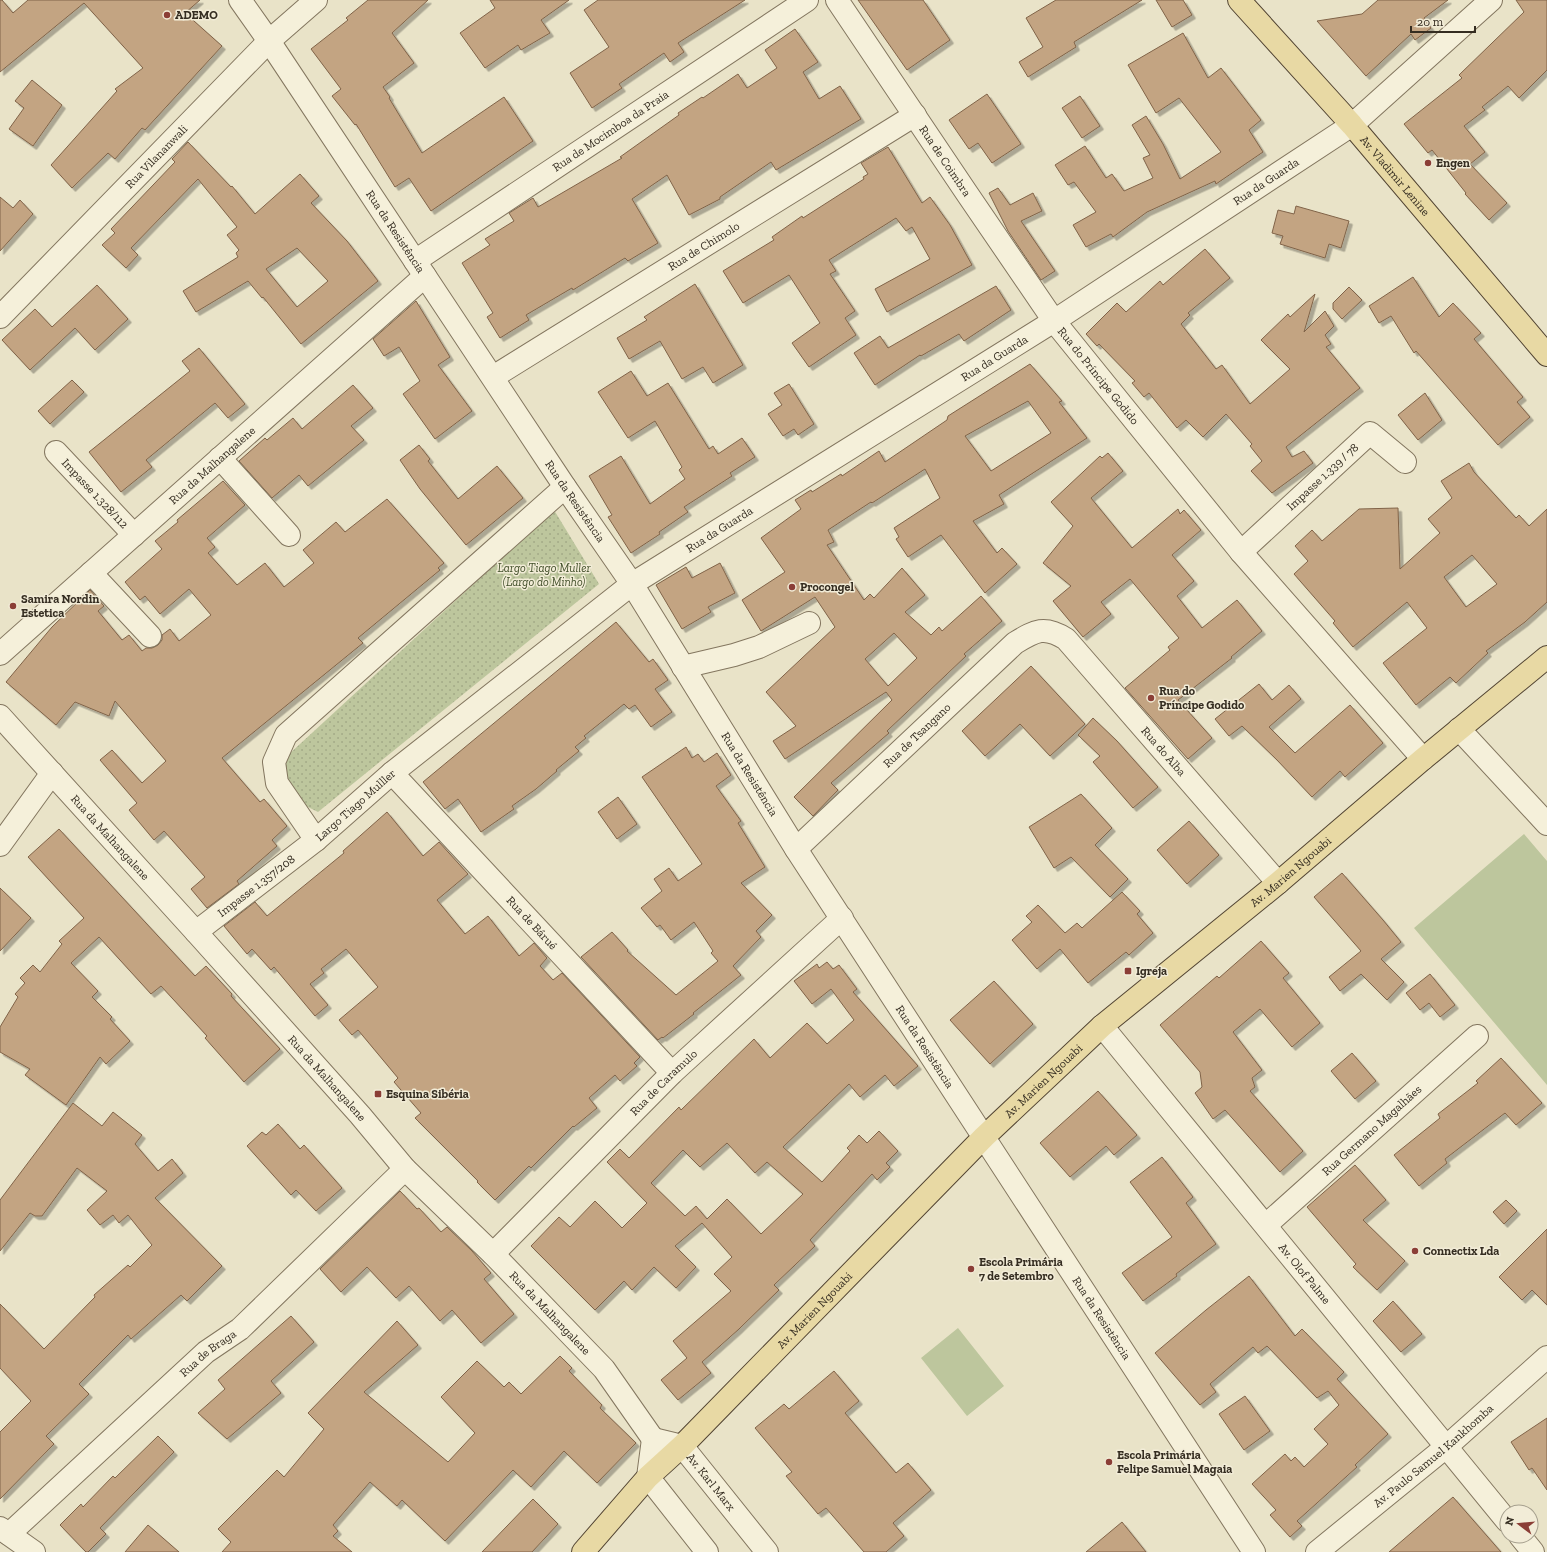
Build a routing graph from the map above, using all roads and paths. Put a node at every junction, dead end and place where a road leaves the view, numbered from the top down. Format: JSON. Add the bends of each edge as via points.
{"nodes":[{"id":1,"x":240,"y":0,"type":"edge"},
{"id":2,"x":316,"y":0,"type":"edge"},
{"id":3,"x":807,"y":0,"type":"edge"},
{"id":4,"x":837,"y":0,"type":"edge"},
{"id":5,"x":1239,"y":0,"type":"edge"},
{"id":6,"x":1491,"y":0,"type":"edge"},
{"id":7,"x":269,"y":41,"type":"junction"},
{"id":8,"x":915,"y":115,"type":"junction"},
{"id":9,"x":1352,"y":125,"type":"junction"},
{"id":10,"x":420,"y":268,"type":"junction"},
{"id":11,"x":0,"y":317,"type":"edge"},
{"id":12,"x":1054,"y":321,"type":"junction"},
{"id":13,"x":1547,"y":355,"type":"edge"},
{"id":14,"x":493,"y":377,"type":"junction"},
{"id":15,"x":56,"y":452,"type":"dead end"},
{"id":16,"x":220,"y":458,"type":"junction"},
{"id":17,"x":1405,"y":462,"type":"dead end"},
{"id":18,"x":565,"y":487,"type":"junction"},
{"id":19,"x":134,"y":535,"type":"junction"},
{"id":20,"x":289,"y":535,"type":"dead end"},
{"id":21,"x":1242,"y":552,"type":"junction"},
{"id":22,"x":91,"y":573,"type":"junction"},
{"id":23,"x":632,"y":584,"type":"junction"},
{"id":24,"x":809,"y":623,"type":"dead end"},
{"id":25,"x":1042,"y":630,"type":"joint"},
{"id":26,"x":150,"y":636,"type":"dead end"},
{"id":27,"x":0,"y":654,"type":"edge"},
{"id":28,"x":1547,"y":657,"type":"edge"},
{"id":29,"x":683,"y":667,"type":"junction"},
{"id":30,"x":0,"y":716,"type":"edge"},
{"id":31,"x":1459,"y":729,"type":"junction"},
{"id":32,"x":1423,"y":759,"type":"junction"},
{"id":33,"x":52,"y":773,"type":"junction"},
{"id":34,"x":392,"y":773,"type":"junction"},
{"id":35,"x":1547,"y":824,"type":"edge"},
{"id":36,"x":316,"y":840,"type":"junction"},
{"id":37,"x":0,"y":845,"type":"edge"},
{"id":38,"x":796,"y":849,"type":"junction"},
{"id":39,"x":1278,"y":883,"type":"junction"},
{"id":40,"x":842,"y":918,"type":"junction"},
{"id":41,"x":196,"y":932,"type":"junction"},
{"id":42,"x":1102,"y":1026,"type":"junction"},
{"id":43,"x":1477,"y":1036,"type":"dead end"},
{"id":44,"x":672,"y":1073,"type":"junction"},
{"id":45,"x":984,"y":1136,"type":"junction"},
{"id":46,"x":405,"y":1169,"type":"junction"},
{"id":47,"x":1266,"y":1225,"type":"junction"},
{"id":48,"x":493,"y":1254,"type":"junction"},
{"id":49,"x":1547,"y":1357,"type":"edge"},
{"id":50,"x":653,"y":1439,"type":"junction"},
{"id":51,"x":682,"y":1446,"type":"junction"},
{"id":52,"x":1446,"y":1447,"type":"junction"},
{"id":53,"x":648,"y":1477,"type":"junction"},
{"id":54,"x":1499,"y":1510,"type":"edge"},
{"id":55,"x":4,"y":1531,"type":"edge"},
{"id":56,"x":1526,"y":1544,"type":"edge"},
{"id":57,"x":34,"y":1552,"type":"edge"},
{"id":58,"x":583,"y":1552,"type":"edge"},
{"id":59,"x":707,"y":1552,"type":"edge"},
{"id":60,"x":767,"y":1552,"type":"edge"},
{"id":61,"x":1254,"y":1552,"type":"edge"},
{"id":62,"x":1317,"y":1552,"type":"edge"},
{"id":63,"x":1533,"y":1552,"type":"edge"}],
"edges":[{"from":1,"to":7,"type":"street","name":"Rua da Resistência"},
{"from":2,"to":7,"type":"street","name":"Rua Vilananwali"},
{"from":3,"to":10,"type":"street","name":"Rua de Mocimboa da Praia"},
{"from":4,"to":8,"type":"street","name":"Rua de Coimbra"},
{"from":5,"to":9,"type":"main road","name":"Av. Vladimir Lenine"},
{"from":6,"to":9,"type":"street","name":"Rua da Guarda"},
{"from":7,"to":10,"type":"street","name":"Rua da Resistência"},
{"from":7,"to":11,"type":"street","name":"Rua Vilananwali"},
{"from":8,"to":12,"type":"street","name":"Rua de Coimbra"},
{"from":8,"to":14,"type":"street","name":"Rua de Chimolo"},
{"from":9,"to":12,"type":"street","name":"Rua da Guarda"},
{"from":9,"to":13,"type":"main road","name":"Av. Vladimir Lenine"},
{"from":10,"to":14,"type":"street","name":"Rua da Resistência"},
{"from":10,"to":16,"type":"street","name":"Rua da Malhangalene"},
{"from":12,"to":21,"type":"street","name":"Rua do Príncipe Godido"},
{"from":12,"to":23,"type":"street","name":"Rua da Guarda"},
{"from":14,"to":18,"type":"street","name":"Rua da Resistência"},
{"from":15,"to":19,"type":"street","name":"Impasse 1.328/112"},
{"from":16,"to":19,"type":"street","name":"Rua da Malhangalene"},
{"from":16,"to":20,"type":"street"},
{"from":17,"to":21,"type":"street","name":"Impasse 1.339 / 78","via":[[1370,433]]},
{"from":18,"to":23,"type":"street","name":"Rua da Resistência"},
{"from":18,"to":36,"type":"street","name":"Largo Tiago Mulller","via":[[286,735],[274,762],[277,783]]},
{"from":19,"to":22,"type":"street","name":"Rua da Malhangalene"},
{"from":21,"to":32,"type":"street","name":"Rua do Príncipe Godido"},
{"from":22,"to":26,"type":"street"},
{"from":22,"to":27,"type":"street","name":"Rua da Malhangalene"},
{"from":23,"to":29,"type":"street","name":"Rua da Resistência"},
{"from":23,"to":34,"type":"street","name":"Largo Tiago Mulller"},
{"from":24,"to":29,"type":"street","via":[[759,647]]},
{"from":25,"to":38,"type":"street","name":"Rua de Tsangano","via":[[1014,644]]},
{"from":25,"to":39,"type":"street","name":"Rua do Alba","via":[[1056,632],[1066,639]]},
{"from":28,"to":31,"type":"main road","name":"Av. Marien Ngouabi"},
{"from":29,"to":38,"type":"street","name":"Rua da Resistência"},
{"from":30,"to":33,"type":"street","name":"Rua da Malhangalene"},
{"from":31,"to":32,"type":"main road","name":"Av. Marien Ngouabi"},
{"from":31,"to":35,"type":"street"},
{"from":32,"to":39,"type":"main road","name":"Av. Marien Ngouabi"},
{"from":33,"to":37,"type":"street"},
{"from":33,"to":41,"type":"street","name":"Rua da Malhangalene"},
{"from":34,"to":36,"type":"street","name":"Largo Tiago Mulller"},
{"from":34,"to":44,"type":"street","name":"Rua de Bárué"},
{"from":36,"to":41,"type":"street","name":"Impasse 1.357/208"},
{"from":38,"to":40,"type":"street","name":"Rua da Resistência"},
{"from":39,"to":42,"type":"main road","name":"Av. Marien Ngouabi"},
{"from":40,"to":44,"type":"street","name":"Rua de Caramulo"},
{"from":40,"to":45,"type":"street","name":"Rua da Resistência"},
{"from":41,"to":46,"type":"street","name":"Rua da Malhangalene"},
{"from":42,"to":45,"type":"main road","name":"Av. Marien Ngouabi"},
{"from":42,"to":47,"type":"street","name":"Av. Olof Palme"},
{"from":43,"to":47,"type":"street","name":"Rua Germano Magalhães"},
{"from":44,"to":48,"type":"street","name":"Rua de Caramulo"},
{"from":45,"to":51,"type":"main road","name":"Av. Marien Ngouabi"},
{"from":45,"to":61,"type":"street","name":"Rua da Resistência"},
{"from":46,"to":48,"type":"street","name":"Rua da Malhangalene"},
{"from":46,"to":55,"type":"street","name":"Rua de Braga","via":[[240,1329],[206,1352]]},
{"from":47,"to":52,"type":"street","name":"Av. Olof Palme"},
{"from":48,"to":50,"type":"street","name":"Rua da Malhangalene","via":[[604,1369]]},
{"from":49,"to":52,"type":"street","name":"Av. Paulo Samuel Kankhomba"},
{"from":50,"to":51,"type":"street","name":"Av. Karl Marx"},
{"from":50,"to":53,"type":"street"},
{"from":51,"to":53,"type":"main road","name":"Av. Marien Ngouabi"},
{"from":51,"to":60,"type":"street","name":"Av. Karl Marx"},
{"from":52,"to":54,"type":"street","name":"Av. Olof Palme"},
{"from":52,"to":62,"type":"street","name":"Av. Paulo Samuel Kankhomba"},
{"from":53,"to":58,"type":"main road","name":"Av. Marien Ngouabi"},
{"from":53,"to":59,"type":"street"},
{"from":55,"to":57,"type":"street"},
{"from":56,"to":63,"type":"street"}]}
